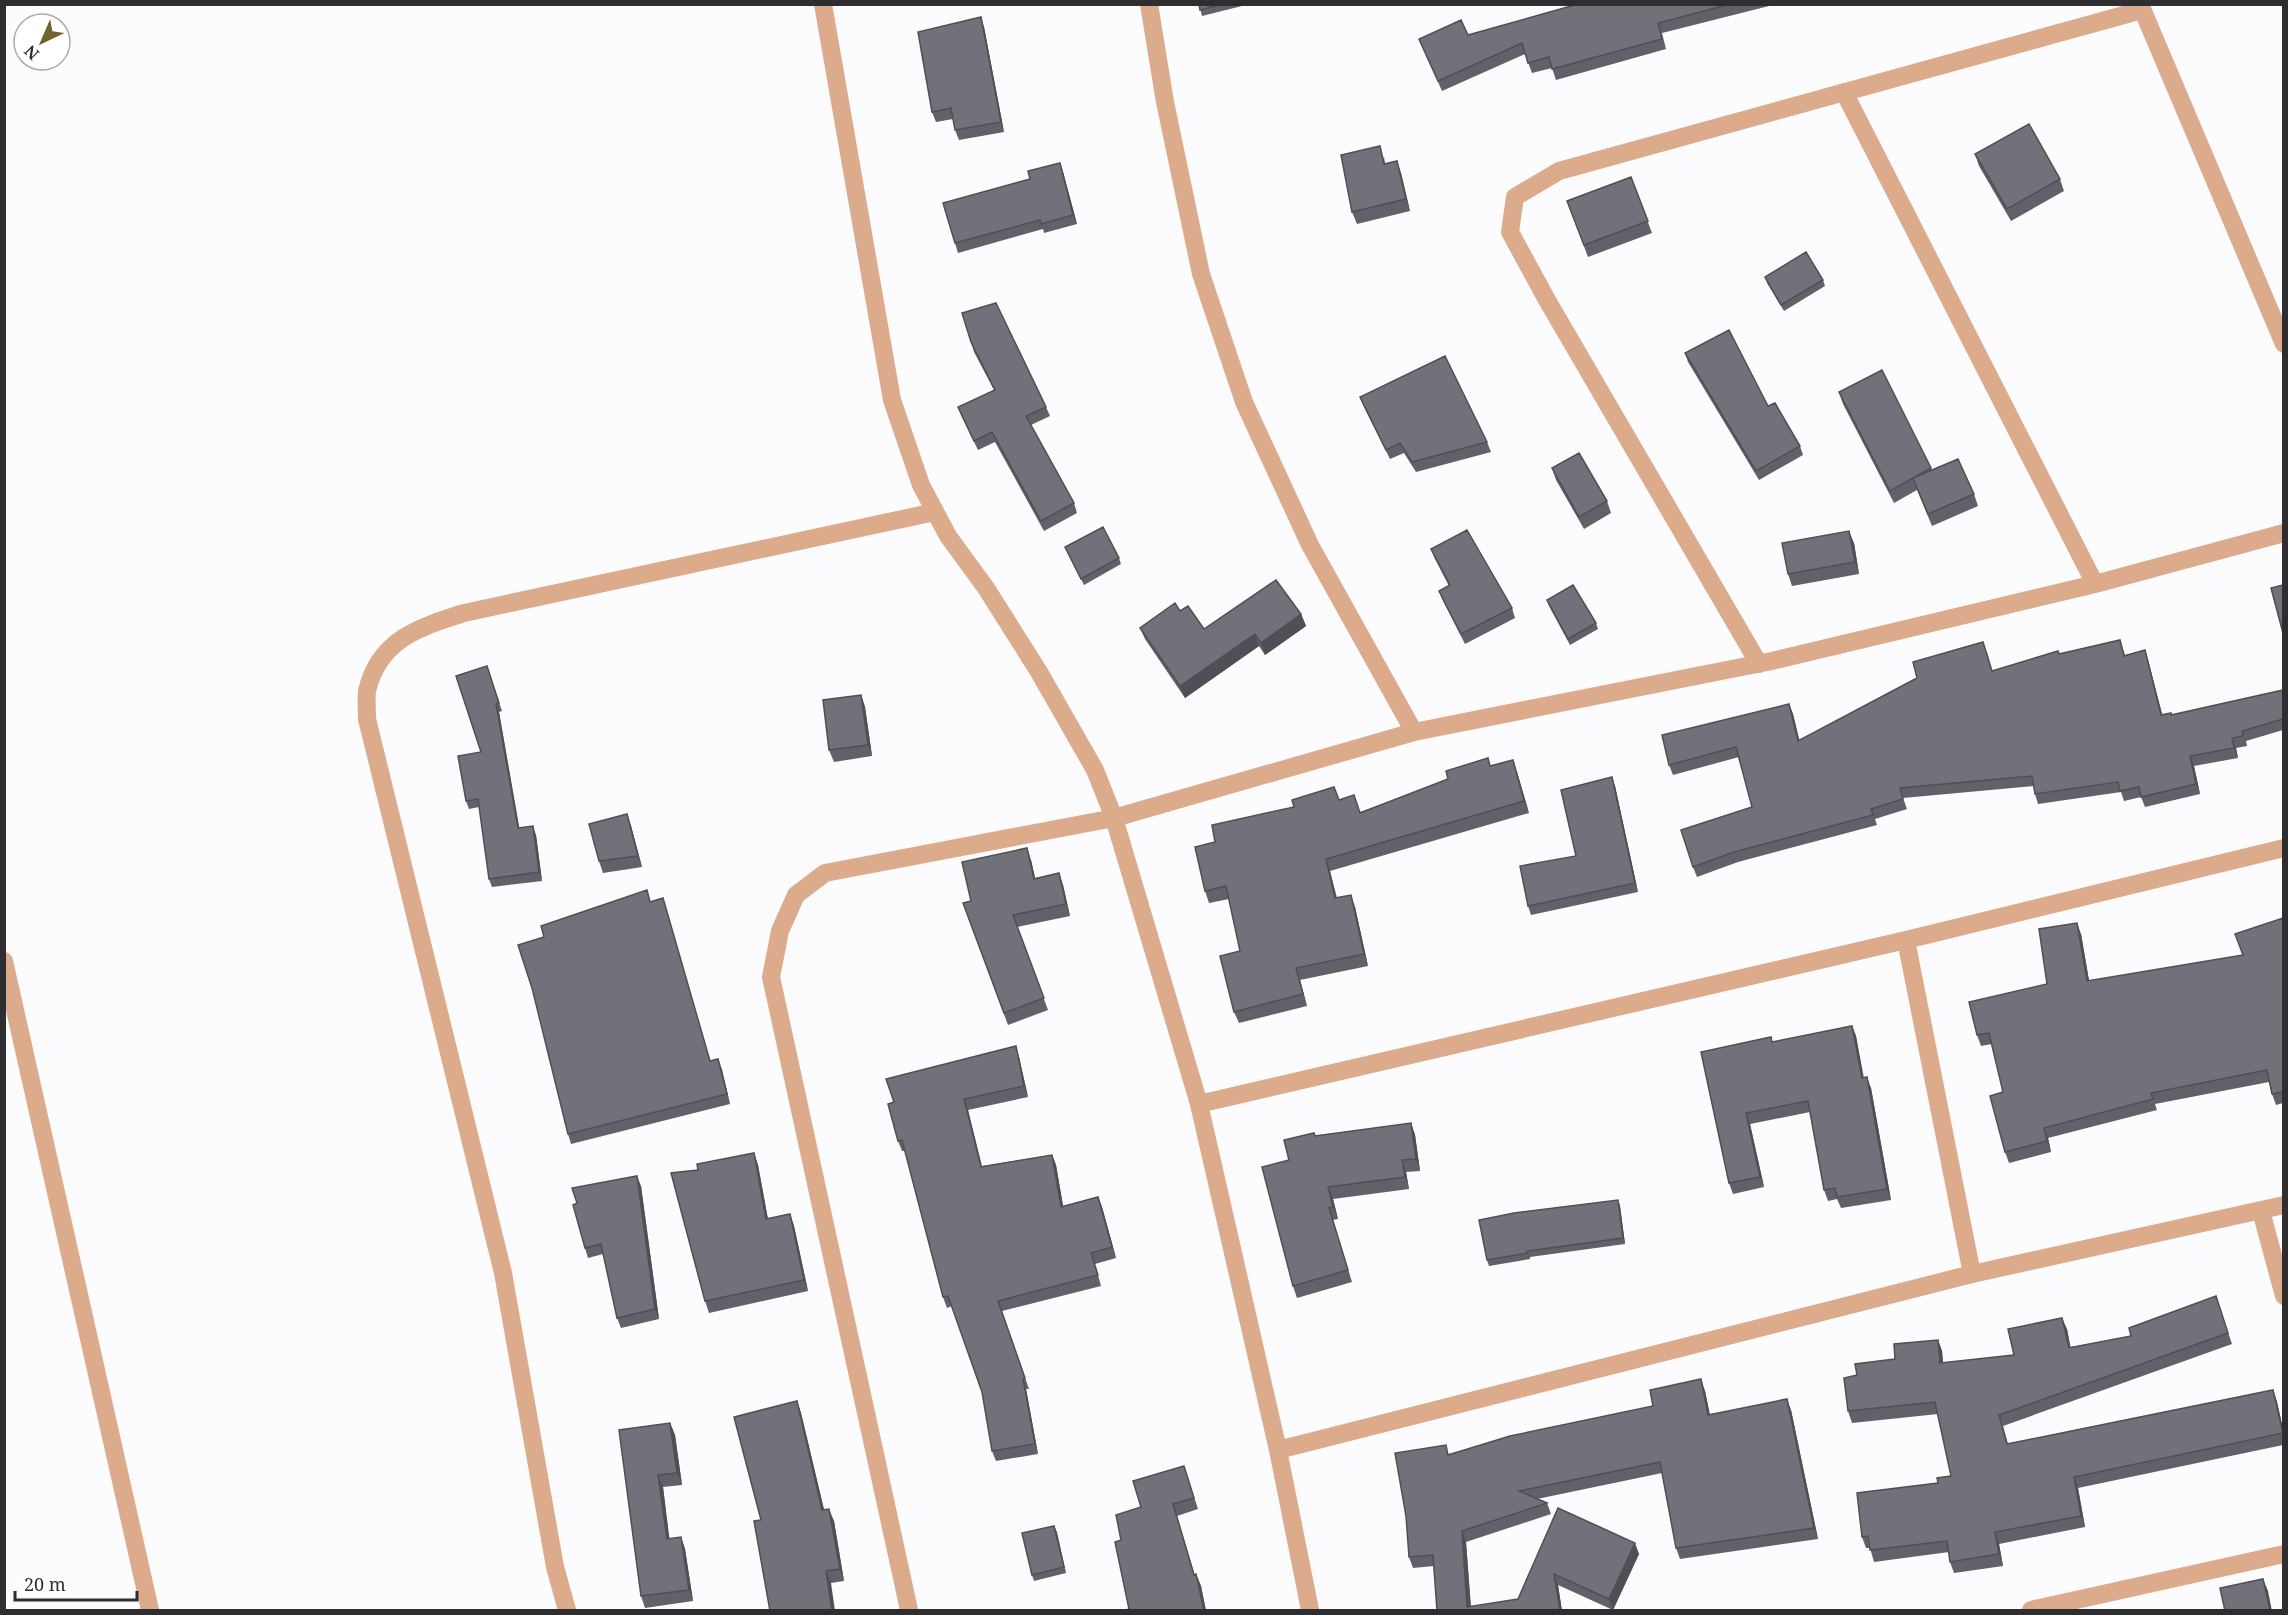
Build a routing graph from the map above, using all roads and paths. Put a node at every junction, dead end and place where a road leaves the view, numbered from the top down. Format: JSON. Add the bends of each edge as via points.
{"nodes":[{"id":1,"x":823,"y":4,"type":"edge"},
{"id":2,"x":1149,"y":4,"type":"edge"},
{"id":3,"x":2141,"y":7,"type":"edge"},
{"id":4,"x":1844,"y":92,"type":"junction"},
{"id":5,"x":2283,"y":344,"type":"edge"},
{"id":6,"x":935,"y":512,"type":"junction"},
{"id":7,"x":2283,"y":532,"type":"edge"},
{"id":8,"x":2095,"y":584,"type":"junction"},
{"id":9,"x":1759,"y":664,"type":"junction"},
{"id":10,"x":1414,"y":732,"type":"junction"},
{"id":11,"x":1114,"y":818,"type":"junction"},
{"id":12,"x":2283,"y":848,"type":"edge"},
{"id":13,"x":1906,"y":940,"type":"junction"},
{"id":14,"x":4,"y":962,"type":"edge"},
{"id":15,"x":13,"y":1032,"type":"edge"},
{"id":16,"x":1199,"y":1104,"type":"junction"},
{"id":17,"x":2283,"y":1205,"type":"edge"},
{"id":18,"x":2261,"y":1211,"type":"junction"},
{"id":19,"x":1972,"y":1274,"type":"junction"},
{"id":20,"x":2283,"y":1296,"type":"edge"},
{"id":21,"x":1278,"y":1450,"type":"junction"},
{"id":22,"x":2283,"y":1554,"type":"edge"},
{"id":23,"x":150,"y":1611,"type":"edge"},
{"id":24,"x":567,"y":1611,"type":"edge"},
{"id":25,"x":909,"y":1611,"type":"edge"},
{"id":26,"x":1310,"y":1611,"type":"edge"},
{"id":27,"x":2031,"y":1611,"type":"edge"}],
"edges":[{"from":1,"to":6,"type":"street","via":[[892,400],[921,485]]},
{"from":2,"to":10,"type":"street","via":[[1201,274],[1244,402],[1310,545]]},
{"from":3,"to":4,"type":"street"},
{"from":3,"to":5,"type":"street"},
{"from":4,"to":8,"type":"street"},
{"from":4,"to":9,"type":"street","via":[[1559,171],[1515,197],[1510,232]]},
{"from":6,"to":11,"type":"street","via":[[1039,672],[1095,770]]},
{"from":6,"to":24,"type":"street","via":[[464,613],[423,626],[391,645],[367,692],[367,719],[503,1274],[555,1567]]},
{"from":7,"to":8,"type":"street"},
{"from":8,"to":9,"type":"street"},
{"from":9,"to":10,"type":"street"},
{"from":10,"to":11,"type":"street"},
{"from":11,"to":16,"type":"street"},
{"from":11,"to":25,"type":"street","via":[[825,873],[796,896],[780,931],[771,977]]},
{"from":12,"to":13,"type":"street"},
{"from":13,"to":16,"type":"street"},
{"from":13,"to":19,"type":"street"},
{"from":14,"to":15,"type":"street"},
{"from":15,"to":23,"type":"street"},
{"from":16,"to":21,"type":"street"},
{"from":17,"to":18,"type":"street"},
{"from":18,"to":19,"type":"street"},
{"from":18,"to":20,"type":"street"},
{"from":19,"to":21,"type":"street"},
{"from":21,"to":26,"type":"street"},
{"from":22,"to":27,"type":"street"}]}
